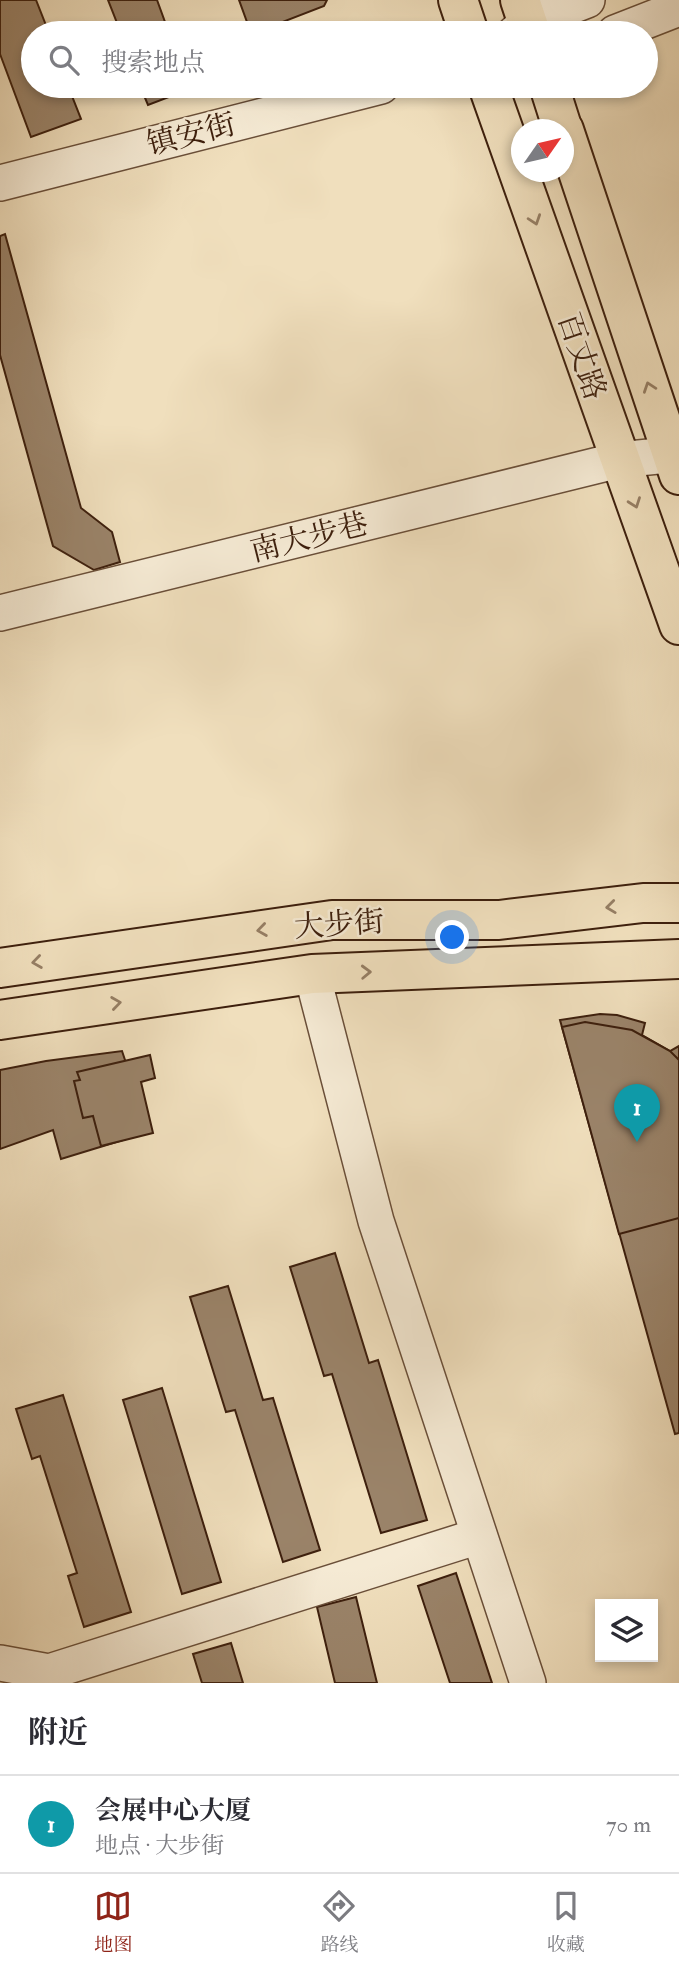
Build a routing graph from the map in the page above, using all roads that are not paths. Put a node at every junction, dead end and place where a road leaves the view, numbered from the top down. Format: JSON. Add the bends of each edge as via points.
{"nodes":[{"id":1,"x":458,"y":0,"type":"edge"},
{"id":2,"x":587,"y":0,"type":"edge"},
{"id":3,"x":679,"y":8,"type":"edge"},
{"id":4,"x":465,"y":21,"type":"edge"},
{"id":5,"x":526,"y":21,"type":"edge"},
{"id":6,"x":646,"y":21,"type":"edge"},
{"id":7,"x":334,"y":98,"type":"edge"},
{"id":8,"x":492,"y":98,"type":"edge"},
{"id":9,"x":553,"y":98,"type":"edge"},
{"id":10,"x":560,"y":119,"type":"edge"},
{"id":11,"x":574,"y":162,"type":"edge"},
{"id":12,"x":0,"y":183,"type":"edge"},
{"id":13,"x":619,"y":460,"type":"junction"},
{"id":14,"x":677,"y":461,"type":"edge"},
{"id":15,"x":0,"y":613,"type":"edge"},
{"id":16,"x":679,"y":625,"type":"edge"},
{"id":17,"x":679,"y":903,"type":"edge"},
{"id":18,"x":679,"y":959,"type":"edge"},
{"id":19,"x":0,"y":968,"type":"edge"},
{"id":20,"x":312,"y":974,"type":"junction"},
{"id":21,"x":0,"y":1020,"type":"edge"},
{"id":22,"x":479,"y":1536,"type":"junction"},
{"id":23,"x":0,"y":1663,"type":"edge"},
{"id":24,"x":51,"y":1677,"type":"edge"},
{"id":25,"x":528,"y":1683,"type":"edge"}],
"edges":[{"from":1,"to":4,"type":"main road"},
{"from":2,"to":5,"type":"street"},
{"from":3,"to":6,"type":"street"},
{"from":7,"to":12,"type":"street","name":"镇安街"},
{"from":8,"to":13,"type":"main road","name":"百丈路","one_way":true},
{"from":9,"to":10,"type":"main road","name":"百丈路"},
{"from":14,"to":11,"type":"main road","name":"百丈路","one_way":true},
{"from":13,"to":14,"type":"street","name":"南大步巷"},
{"from":13,"to":15,"type":"street","name":"南大步巷"},
{"from":13,"to":16,"type":"main road","name":"百丈路","one_way":true},
{"from":17,"to":19,"type":"main road","name":"大步街","one_way":true,"via":[[499,920],[331,920]]},
{"from":20,"to":18,"type":"main road","name":"大步街","one_way":true},
{"from":21,"to":20,"type":"main road","name":"大步街","one_way":true},
{"from":20,"to":22,"type":"street","via":[[376,1222]]},
{"from":22,"to":24,"type":"street"},
{"from":22,"to":25,"type":"street"},
{"from":23,"to":24,"type":"street"}]}
